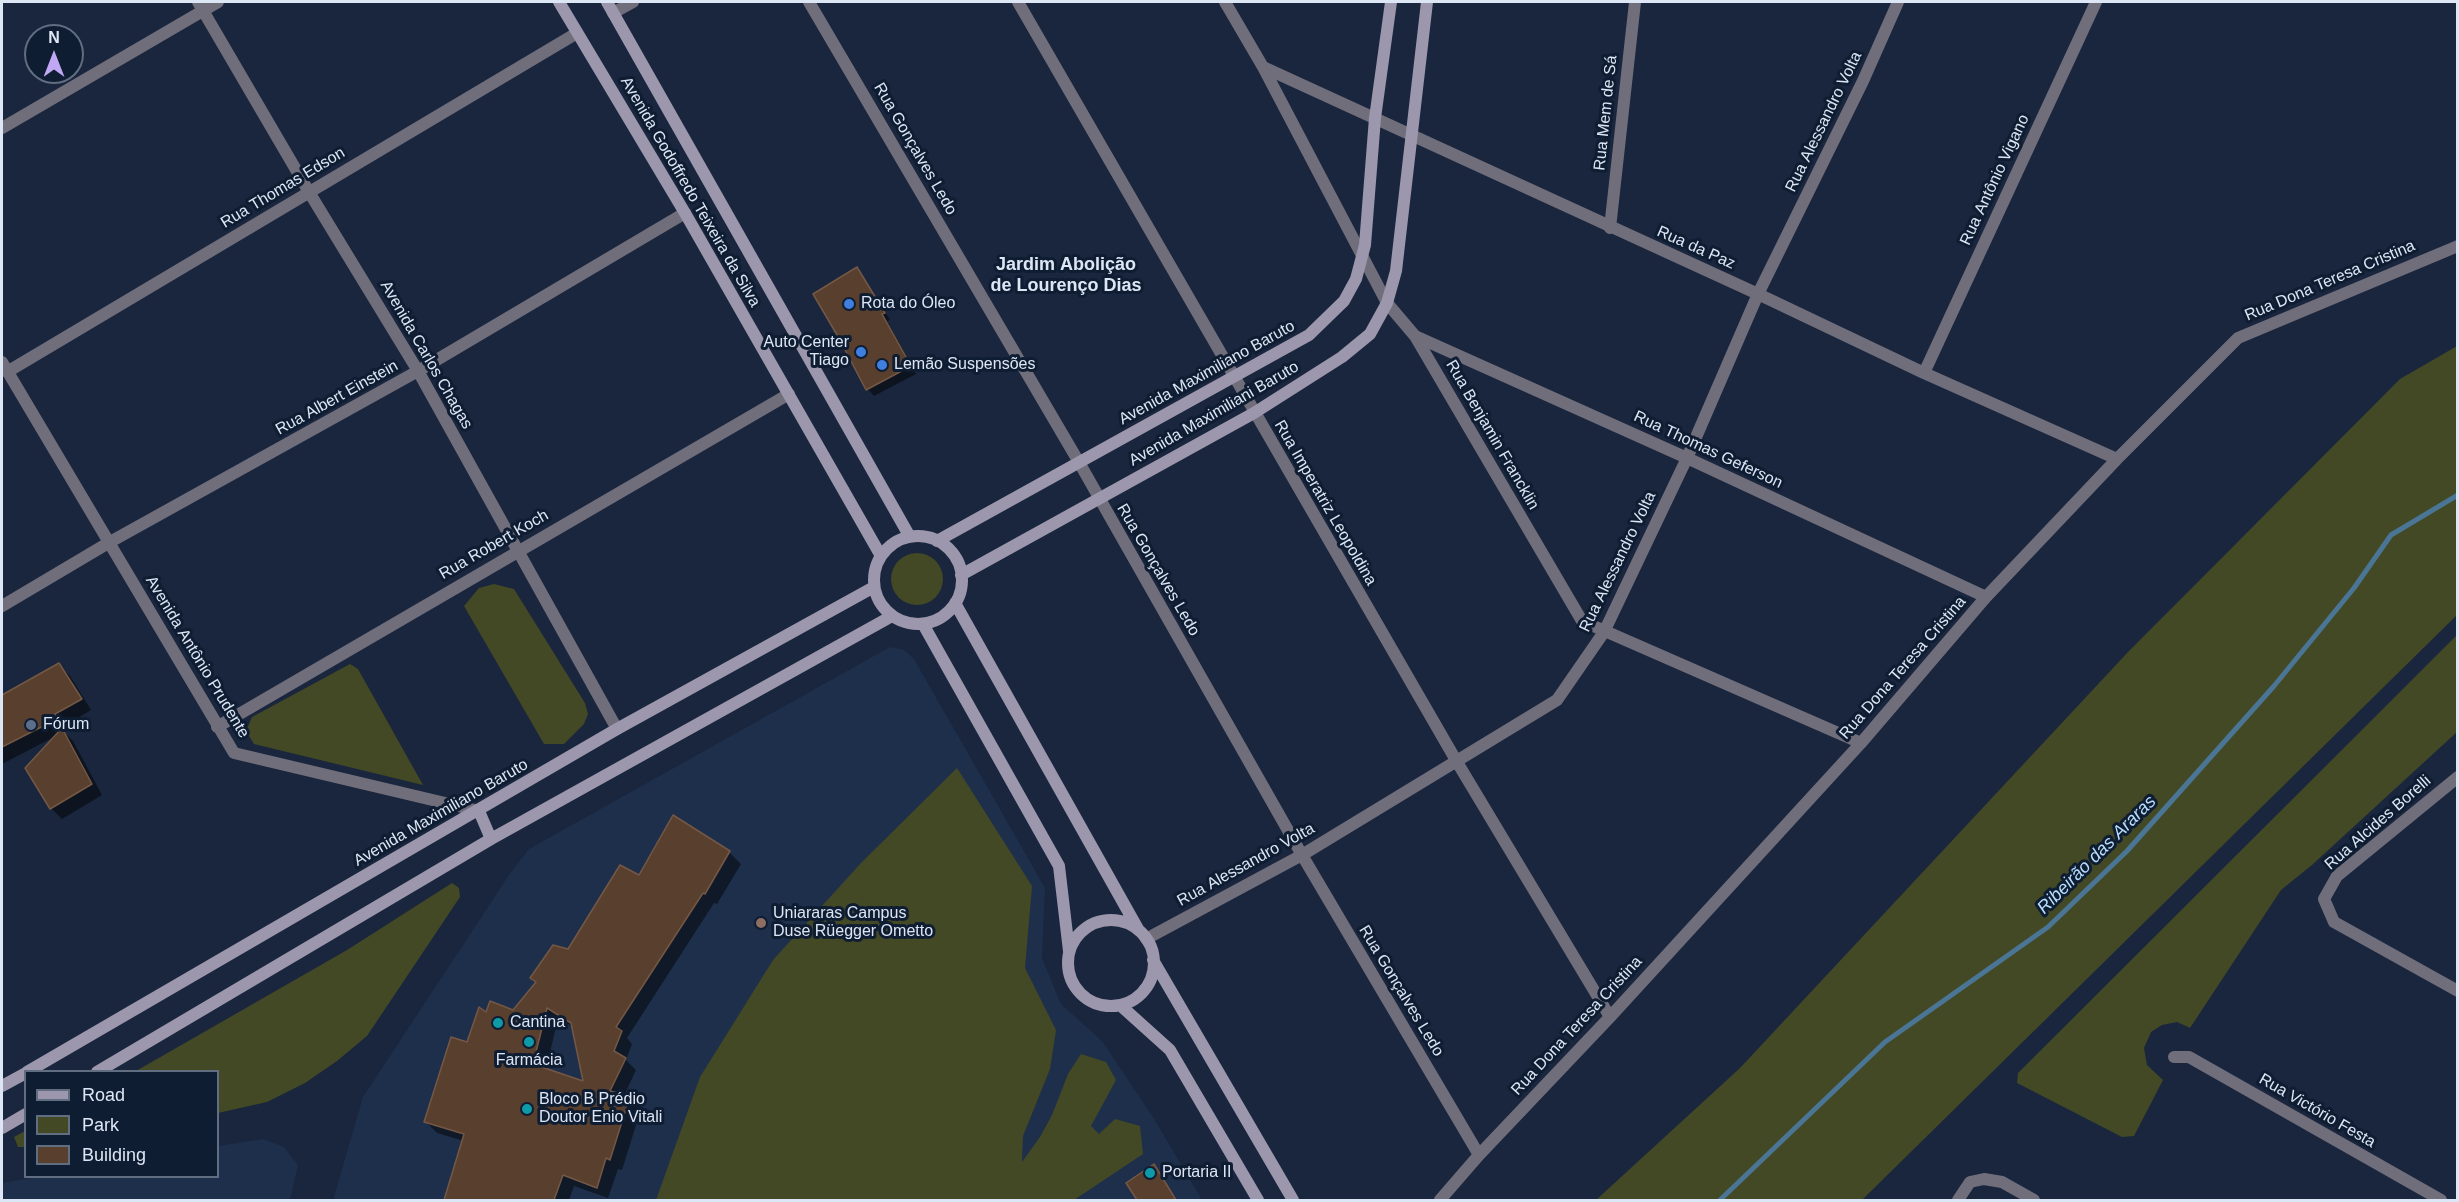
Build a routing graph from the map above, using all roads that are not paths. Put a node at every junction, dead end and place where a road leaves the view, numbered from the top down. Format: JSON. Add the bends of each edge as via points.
{"nodes":[{"id":1,"x":218,"y":2,"type":"edge"},
{"id":2,"x":559,"y":2,"type":"edge"},
{"id":3,"x":633,"y":2,"type":"edge"},
{"id":4,"x":809,"y":2,"type":"edge"},
{"id":5,"x":1018,"y":2,"type":"edge"},
{"id":6,"x":1225,"y":2,"type":"edge"},
{"id":7,"x":1391,"y":2,"type":"edge"},
{"id":8,"x":1427,"y":2,"type":"edge"},
{"id":9,"x":1635,"y":2,"type":"edge"},
{"id":10,"x":1898,"y":2,"type":"edge"},
{"id":11,"x":2096,"y":2,"type":"edge"},
{"id":12,"x":201,"y":6,"type":"edge"},
{"id":13,"x":610,"y":7,"type":"edge"},
{"id":14,"x":577,"y":33,"type":"junction"},
{"id":15,"x":1263,"y":67,"type":"junction"},
{"id":16,"x":1375,"y":118,"type":"junction"},
{"id":17,"x":2,"y":128,"type":"edge"},
{"id":18,"x":1412,"y":137,"type":"junction"},
{"id":19,"x":309,"y":192,"type":"junction"},
{"id":20,"x":685,"y":213,"type":"junction"},
{"id":21,"x":1610,"y":228,"type":"junction"},
{"id":22,"x":2457,"y":246,"type":"edge"},
{"id":23,"x":1362,"y":254,"type":"junction"},
{"id":24,"x":1758,"y":294,"type":"junction"},
{"id":25,"x":1387,"y":303,"type":"junction"},
{"id":26,"x":1414,"y":336,"type":"junction"},
{"id":27,"x":4,"y":367,"type":"edge"},
{"id":28,"x":418,"y":371,"type":"junction"},
{"id":29,"x":1924,"y":373,"type":"junction"},
{"id":30,"x":1233,"y":376,"type":"junction"},
{"id":31,"x":789,"y":394,"type":"junction"},
{"id":32,"x":1254,"y":413,"type":"junction"},
{"id":33,"x":1687,"y":458,"type":"junction"},
{"id":34,"x":2117,"y":459,"type":"junction"},
{"id":35,"x":1080,"y":464,"type":"junction"},
{"id":36,"x":1098,"y":500,"type":"junction"},
{"id":37,"x":910,"y":537,"type":"junction"},
{"id":38,"x":938,"y":541,"type":"junction"},
{"id":39,"x":110,"y":542,"type":"junction"},
{"id":40,"x":518,"y":550,"type":"junction"},
{"id":41,"x":881,"y":555,"type":"junction"},
{"id":42,"x":962,"y":575,"type":"junction"},
{"id":43,"x":874,"y":587,"type":"junction"},
{"id":44,"x":1986,"y":597,"type":"junction"},
{"id":45,"x":955,"y":603,"type":"junction"},
{"id":46,"x":2,"y":606,"type":"edge"},
{"id":47,"x":892,"y":616,"type":"junction"},
{"id":48,"x":923,"y":624,"type":"junction"},
{"id":49,"x":1604,"y":632,"type":"junction"},
{"id":50,"x":217,"y":727,"type":"junction"},
{"id":51,"x":617,"y":729,"type":"junction"},
{"id":52,"x":1861,"y":743,"type":"junction"},
{"id":53,"x":1457,"y":762,"type":"junction"},
{"id":54,"x":2457,"y":777,"type":"edge"},
{"id":55,"x":479,"y":811,"type":"junction"},
{"id":56,"x":491,"y":839,"type":"junction"},
{"id":57,"x":1302,"y":855,"type":"junction"},
{"id":58,"x":1137,"y":929,"type":"junction"},
{"id":59,"x":1146,"y":939,"type":"junction"},
{"id":60,"x":1069,"y":951,"type":"junction"},
{"id":61,"x":1153,"y":960,"type":"junction"},
{"id":62,"x":2457,"y":991,"type":"edge"},
{"id":63,"x":1120,"y":1005,"type":"junction"},
{"id":64,"x":1610,"y":1017,"type":"junction"},
{"id":65,"x":2174,"y":1057,"type":"dead end"},
{"id":66,"x":29,"y":1070,"type":"edge"},
{"id":67,"x":99,"y":1070,"type":"edge"},
{"id":68,"x":24,"y":1073,"type":"edge"},
{"id":69,"x":2,"y":1086,"type":"edge"},
{"id":70,"x":24,"y":1115,"type":"edge"},
{"id":71,"x":2,"y":1128,"type":"edge"},
{"id":72,"x":1479,"y":1155,"type":"junction"},
{"id":73,"x":1258,"y":1200,"type":"edge"},
{"id":74,"x":1293,"y":1200,"type":"edge"},
{"id":75,"x":1440,"y":1200,"type":"edge"},
{"id":76,"x":1958,"y":1200,"type":"edge"},
{"id":77,"x":2034,"y":1200,"type":"edge"},
{"id":78,"x":2441,"y":1200,"type":"edge"}],
"edges":[{"from":1,"to":12,"type":"street"},
{"from":2,"to":14,"type":"street","name":"Avenida Godoffredo Teixeira da Silva"},
{"from":3,"to":13,"type":"street"},
{"from":4,"to":35,"type":"street","name":"Rua Gonçalves Ledo"},
{"from":5,"to":30,"type":"street","name":"Rua Imperatriz Leopoldina"},
{"from":6,"to":15,"type":"street","name":"Rua Benjamin Francklin"},
{"from":7,"to":16,"type":"street","name":"Avenida Maximiliano Baruto"},
{"from":8,"to":18,"type":"street","name":"Avenida Maximiliani Baruto"},
{"from":9,"to":21,"type":"street","name":"Rua Mem de Sá"},
{"from":10,"to":24,"type":"street","name":"Rua Alessandro Volta"},
{"from":11,"to":29,"type":"street","name":"Rua Antônio Vigano"},
{"from":12,"to":17,"type":"street"},
{"from":12,"to":19,"type":"street","name":"Avenida Carlos Chagas"},
{"from":13,"to":37,"type":"street","name":"Avenida Godoffredo Teixeira da Silva"},
{"from":14,"to":19,"type":"street","name":"Rua Thomas Edson"},
{"from":14,"to":20,"type":"street","name":"Avenida Godoffredo Teixeira da Silva"},
{"from":15,"to":16,"type":"street","name":"Rua da Paz"},
{"from":15,"to":23,"type":"street","name":"Rua Benjamin Francklin"},
{"from":16,"to":18,"type":"street","name":"Rua da Paz"},
{"from":16,"to":23,"type":"street","name":"Avenida Maximiliano Baruto"},
{"from":18,"to":21,"type":"street","name":"Rua da Paz"},
{"from":18,"to":25,"type":"street","name":"Avenida Maximiliani Baruto","via":[[1396,271]]},
{"from":19,"to":27,"type":"street","name":"Rua Thomas Edson"},
{"from":19,"to":28,"type":"street","name":"Avenida Carlos Chagas"},
{"from":20,"to":28,"type":"street","name":"Rua Albert Einstein"},
{"from":20,"to":31,"type":"street","name":"Avenida Godoffredo Teixeira da Silva"},
{"from":21,"to":24,"type":"street","name":"Rua da Paz"},
{"from":22,"to":34,"type":"street","name":"Rua Dona Teresa Cristina","via":[[2238,338]]},
{"from":23,"to":25,"type":"street","name":"Rua Benjamin Francklin"},
{"from":23,"to":30,"type":"street","name":"Avenida Maximiliano Baruto","via":[[1356,279],[1344,301],[1309,335]]},
{"from":24,"to":29,"type":"street","name":"Rua da Paz"},
{"from":24,"to":33,"type":"street","name":"Rua Alessandro Volta"},
{"from":25,"to":26,"type":"street","name":"Rua Benjamin Francklin"},
{"from":25,"to":32,"type":"street","name":"Avenida Maximiliani Baruto","via":[[1370,334],[1342,357]]},
{"from":26,"to":33,"type":"street","name":"Rua Thomas Geferson"},
{"from":26,"to":49,"type":"street","name":"Rua Benjamin Francklin","via":[[1582,621]]},
{"from":27,"to":39,"type":"street","name":"Avenida Antônio Prudente"},
{"from":28,"to":39,"type":"street","name":"Rua Albert Einstein"},
{"from":28,"to":40,"type":"street","name":"Avenida Carlos Chagas"},
{"from":29,"to":34,"type":"street","name":"Rua da Paz"},
{"from":30,"to":32,"type":"street","name":"Rua Imperatriz Leopoldina"},
{"from":30,"to":35,"type":"street","name":"Avenida Maximiliano Baruto"},
{"from":31,"to":40,"type":"street","name":"Rua Robert Koch"},
{"from":31,"to":41,"type":"street","name":"Avenida Godoffredo Teixeira da Silva"},
{"from":32,"to":36,"type":"street","name":"Avenida Maximiliani Baruto"},
{"from":32,"to":53,"type":"street","name":"Rua Imperatriz Leopoldina"},
{"from":33,"to":44,"type":"street","name":"Rua Thomas Geferson"},
{"from":33,"to":49,"type":"street","name":"Rua Alessandro Volta"},
{"from":34,"to":44,"type":"street","name":"Rua Dona Teresa Cristina"},
{"from":35,"to":36,"type":"street","name":"Rua Gonçalves Ledo"},
{"from":35,"to":38,"type":"street","name":"Avenida Maximiliano Baruto"},
{"from":36,"to":42,"type":"street","name":"Avenida Maximiliani Baruto"},
{"from":36,"to":57,"type":"street","name":"Rua Gonçalves Ledo"},
{"from":37,"to":38,"type":"street"},
{"from":37,"to":41,"type":"street"},
{"from":38,"to":42,"type":"street","via":[[954,555]]},
{"from":39,"to":46,"type":"street","name":"Rua Albert Einstein"},
{"from":39,"to":50,"type":"street","name":"Avenida Antônio Prudente"},
{"from":40,"to":50,"type":"street","name":"Rua Robert Koch"},
{"from":40,"to":51,"type":"street","name":"Avenida Carlos Chagas"},
{"from":41,"to":43,"type":"street"},
{"from":42,"to":45,"type":"street"},
{"from":43,"to":47,"type":"street","via":[[883,608]]},
{"from":43,"to":51,"type":"street","name":"Avenida Maximiliano Baruto"},
{"from":44,"to":52,"type":"street","name":"Rua Dona Teresa Cristina"},
{"from":45,"to":48,"type":"street","via":[[941,617]]},
{"from":45,"to":58,"type":"street"},
{"from":47,"to":48,"type":"street"},
{"from":47,"to":56,"type":"street"},
{"from":48,"to":60,"type":"street","via":[[1059,866]]},
{"from":49,"to":52,"type":"street","name":"Rua Benjamin Francklin"},
{"from":49,"to":53,"type":"street","name":"Rua Alessandro Volta","via":[[1557,700]]},
{"from":50,"to":55,"type":"street","name":"Avenida Antônio Prudente","via":[[234,753]]},
{"from":51,"to":55,"type":"street","name":"Avenida Maximiliano Baruto"},
{"from":52,"to":64,"type":"street","name":"Rua Dona Teresa Cristina"},
{"from":53,"to":57,"type":"street","name":"Rua Alessandro Volta"},
{"from":53,"to":64,"type":"street","name":"Rua Imperatriz Leopoldina"},
{"from":54,"to":62,"type":"street","name":"Rua Alcides Borelli","via":[[2337,876],[2324,899],[2334,922]]},
{"from":55,"to":56,"type":"street"},
{"from":55,"to":66,"type":"street","name":"Avenida Maximiliano Baruto"},
{"from":56,"to":67,"type":"street"},
{"from":57,"to":59,"type":"street","name":"Rua Alessandro Volta"},
{"from":57,"to":72,"type":"street","name":"Rua Gonçalves Ledo"},
{"from":58,"to":59,"type":"street"},
{"from":58,"to":60,"type":"street","via":[[1112,920],[1099,921],[1076,937]]},
{"from":59,"to":61,"type":"street"},
{"from":60,"to":63,"type":"street","via":[[1071,980],[1079,992],[1106,1006]]},
{"from":61,"to":63,"type":"street","via":[[1151,978],[1144,990]]},
{"from":61,"to":74,"type":"street"},
{"from":63,"to":73,"type":"street","via":[[1170,1050]]},
{"from":64,"to":72,"type":"street","name":"Rua Dona Teresa Cristina"},
{"from":65,"to":78,"type":"street","name":"Rua Victório Festa","via":[[2189,1057]]},
{"from":68,"to":69,"type":"street","name":"Avenida Maximiliano Baruto"},
{"from":70,"to":71,"type":"street"},
{"from":72,"to":75,"type":"street","name":"Rua Dona Teresa Cristina"},
{"from":76,"to":77,"type":"street","via":[[1970,1182],[1984,1179],[2002,1182]]}]}
